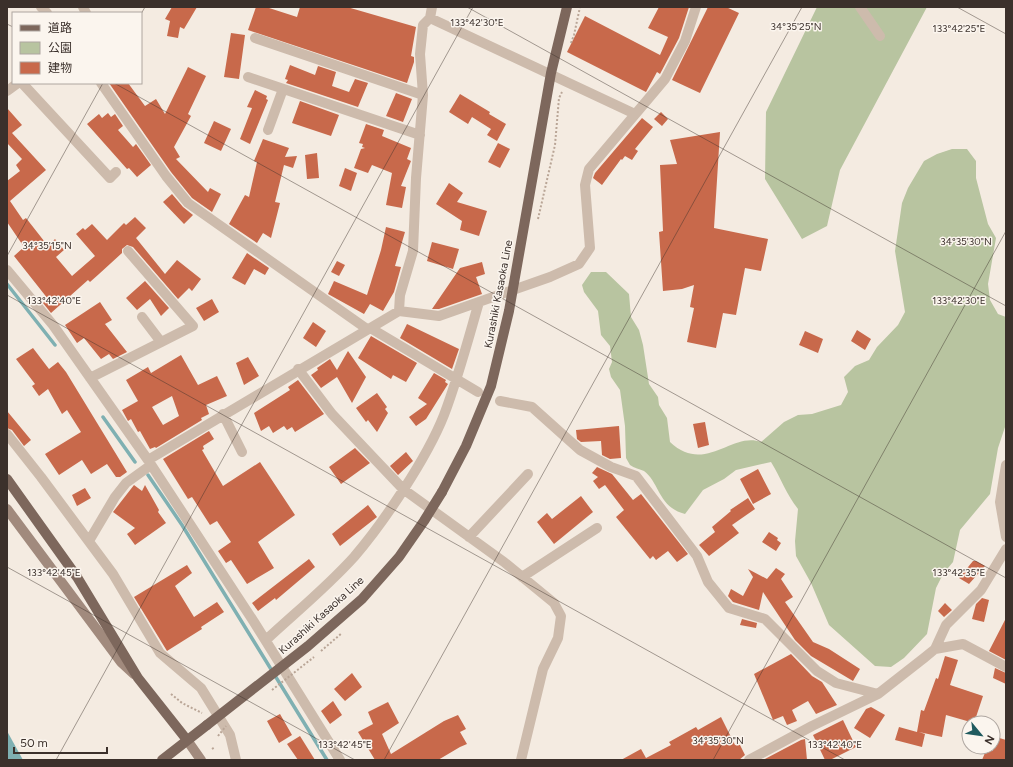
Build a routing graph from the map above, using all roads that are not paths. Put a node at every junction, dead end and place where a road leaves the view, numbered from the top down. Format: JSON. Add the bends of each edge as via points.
{"nodes":[{"id":1,"x":432,"y":7,"type":"edge"},
{"id":2,"x":560,"y":7,"type":"edge"},
{"id":3,"x":567,"y":7,"type":"edge"},
{"id":4,"x":696,"y":7,"type":"edge"},
{"id":5,"x":860,"y":7,"type":"edge"},
{"id":6,"x":430,"y":18,"type":"junction"},
{"id":7,"x":880,"y":36,"type":"dead end"},
{"id":8,"x":255,"y":38,"type":"dead end"},
{"id":9,"x":557,"y":45,"type":"junction"},
{"id":10,"x":551,"y":73,"type":"junction"},
{"id":11,"x":248,"y":78,"type":"dead end"},
{"id":12,"x":17,"y":84,"type":"edge"},
{"id":13,"x":23,"y":84,"type":"edge"},
{"id":14,"x":102,"y":84,"type":"edge"},
{"id":15,"x":283,"y":89,"type":"junction"},
{"id":16,"x":7,"y":91,"type":"edge"},
{"id":17,"x":423,"y":95,"type":"junction"},
{"id":18,"x":636,"y":114,"type":"junction"},
{"id":19,"x":268,"y":130,"type":"dead end"},
{"id":20,"x":420,"y":135,"type":"junction"},
{"id":21,"x":116,"y":172,"type":"dead end"},
{"id":22,"x":128,"y":250,"type":"dead end"},
{"id":23,"x":7,"y":270,"type":"edge"},
{"id":24,"x":512,"y":289,"type":"junction"},
{"id":25,"x":478,"y":302,"type":"junction"},
{"id":26,"x":399,"y":311,"type":"junction"},
{"id":27,"x":142,"y":317,"type":"dead end"},
{"id":28,"x":369,"y":329,"type":"junction"},
{"id":29,"x":160,"y":342,"type":"junction"},
{"id":30,"x":298,"y":369,"type":"junction"},
{"id":31,"x":90,"y":378,"type":"junction"},
{"id":32,"x":456,"y":379,"type":"junction"},
{"id":33,"x":478,"y":392,"type":"dead end"},
{"id":34,"x":500,"y":401,"type":"dead end"},
{"id":35,"x":224,"y":414,"type":"junction"},
{"id":36,"x":7,"y":434,"type":"edge"},
{"id":37,"x":242,"y":452,"type":"dead end"},
{"id":38,"x":149,"y":463,"type":"junction"},
{"id":39,"x":1006,"y":466,"type":"edge"},
{"id":40,"x":528,"y":474,"type":"dead end"},
{"id":41,"x":7,"y":479,"type":"edge"},
{"id":42,"x":402,"y":489,"type":"junction"},
{"id":43,"x":7,"y":509,"type":"edge"},
{"id":44,"x":597,"y":528,"type":"dead end"},
{"id":45,"x":469,"y":537,"type":"junction"},
{"id":46,"x":1006,"y":537,"type":"edge"},
{"id":47,"x":89,"y":541,"type":"junction"},
{"id":48,"x":1006,"y":549,"type":"edge"},
{"id":49,"x":522,"y":577,"type":"junction"},
{"id":50,"x":86,"y":591,"type":"junction"},
{"id":51,"x":71,"y":593,"type":"junction"},
{"id":52,"x":266,"y":640,"type":"junction"},
{"id":53,"x":935,"y":649,"type":"junction"},
{"id":54,"x":1006,"y":667,"type":"edge"},
{"id":55,"x":138,"y":678,"type":"junction"},
{"id":56,"x":878,"y":694,"type":"junction"},
{"id":57,"x":188,"y":740,"type":"junction"},
{"id":58,"x":753,"y":759,"type":"edge"},
{"id":59,"x":162,"y":760,"type":"edge"},
{"id":60,"x":201,"y":760,"type":"edge"},
{"id":61,"x":236,"y":760,"type":"edge"},
{"id":62,"x":340,"y":760,"type":"edge"},
{"id":63,"x":520,"y":760,"type":"edge"}],
"edges":[{"from":1,"to":6,"type":"street"},
{"from":2,"to":9,"type":"main road","name":"Kurashiki Kasaoka Line"},
{"from":3,"to":9,"type":"main road","name":"Kurashiki Kasaoka Line"},
{"from":4,"to":18,"type":"street","via":[[685,41],[665,79]]},
{"from":5,"to":7,"type":"street"},
{"from":6,"to":10,"type":"street"},
{"from":6,"to":17,"type":"street","via":[[423,25],[420,54]]},
{"from":8,"to":17,"type":"street"},
{"from":9,"to":10,"type":"main road","name":"Kurashiki Kasaoka Line"},
{"from":10,"to":18,"type":"street"},
{"from":10,"to":24,"type":"main road","name":"Kurashiki Kasaoka Line"},
{"from":11,"to":15,"type":"street"},
{"from":12,"to":16,"type":"street"},
{"from":13,"to":21,"type":"street","via":[[110,178]]},
{"from":14,"to":28,"type":"street","via":[[188,203]]},
{"from":15,"to":19,"type":"street"},
{"from":15,"to":20,"type":"street"},
{"from":17,"to":20,"type":"street"},
{"from":18,"to":24,"type":"street","via":[[589,169],[585,185],[590,248],[579,264],[550,277]]},
{"from":20,"to":26,"type":"street","via":[[413,251],[400,295]]},
{"from":22,"to":29,"type":"street","via":[[193,326]]},
{"from":23,"to":31,"type":"street","via":[[53,325]]},
{"from":24,"to":25,"type":"street"},
{"from":24,"to":57,"type":"main road","name":"Kurashiki Kasaoka Line","bridge":true,"via":[[490,386],[466,446],[442,492],[399,557],[362,599],[308,646],[206,721]]},
{"from":25,"to":26,"type":"street","via":[[439,316]]},
{"from":25,"to":32,"type":"street"},
{"from":26,"to":28,"type":"street"},
{"from":27,"to":29,"type":"street"},
{"from":28,"to":30,"type":"street"},
{"from":28,"to":32,"type":"street"},
{"from":29,"to":31,"type":"street"},
{"from":30,"to":35,"type":"street"},
{"from":30,"to":42,"type":"street","via":[[332,414]]},
{"from":31,"to":38,"type":"street"},
{"from":32,"to":33,"type":"street"},
{"from":32,"to":42,"type":"street","via":[[443,416]]},
{"from":34,"to":56,"type":"street","via":[[532,407],[580,450],[636,476],[697,556],[708,582],[729,608],[765,618],[817,671],[836,683]]},
{"from":35,"to":37,"type":"street"},
{"from":35,"to":38,"type":"street"},
{"from":36,"to":47,"type":"street"},
{"from":38,"to":47,"type":"street","via":[[115,496]]},
{"from":38,"to":52,"type":"street"},
{"from":39,"to":46,"type":"street","via":[[1000,502]]},
{"from":40,"to":45,"type":"street"},
{"from":41,"to":50,"type":"main road"},
{"from":42,"to":45,"type":"street"},
{"from":42,"to":52,"type":"street","via":[[354,557]]},
{"from":43,"to":51,"type":"street"},
{"from":44,"to":49,"type":"street"},
{"from":45,"to":49,"type":"street"},
{"from":47,"to":61,"type":"street","via":[[113,574],[160,653],[201,688],[230,735]]},
{"from":48,"to":53,"type":"street","via":[[981,590],[946,625]]},
{"from":49,"to":63,"type":"street","via":[[554,603],[561,616],[558,638],[543,669]]},
{"from":50,"to":51,"type":"street","via":[[79,596]]},
{"from":50,"to":55,"type":"main road"},
{"from":51,"to":55,"type":"street","via":[[121,662]]},
{"from":52,"to":62,"type":"street"},
{"from":53,"to":54,"type":"street","via":[[963,644]]},
{"from":53,"to":56,"type":"street"},
{"from":55,"to":57,"type":"main road"},
{"from":56,"to":58,"type":"street","via":[[812,726]]},
{"from":57,"to":59,"type":"main road","name":"Kurashiki Kasaoka Line"},
{"from":57,"to":60,"type":"street"}]}
